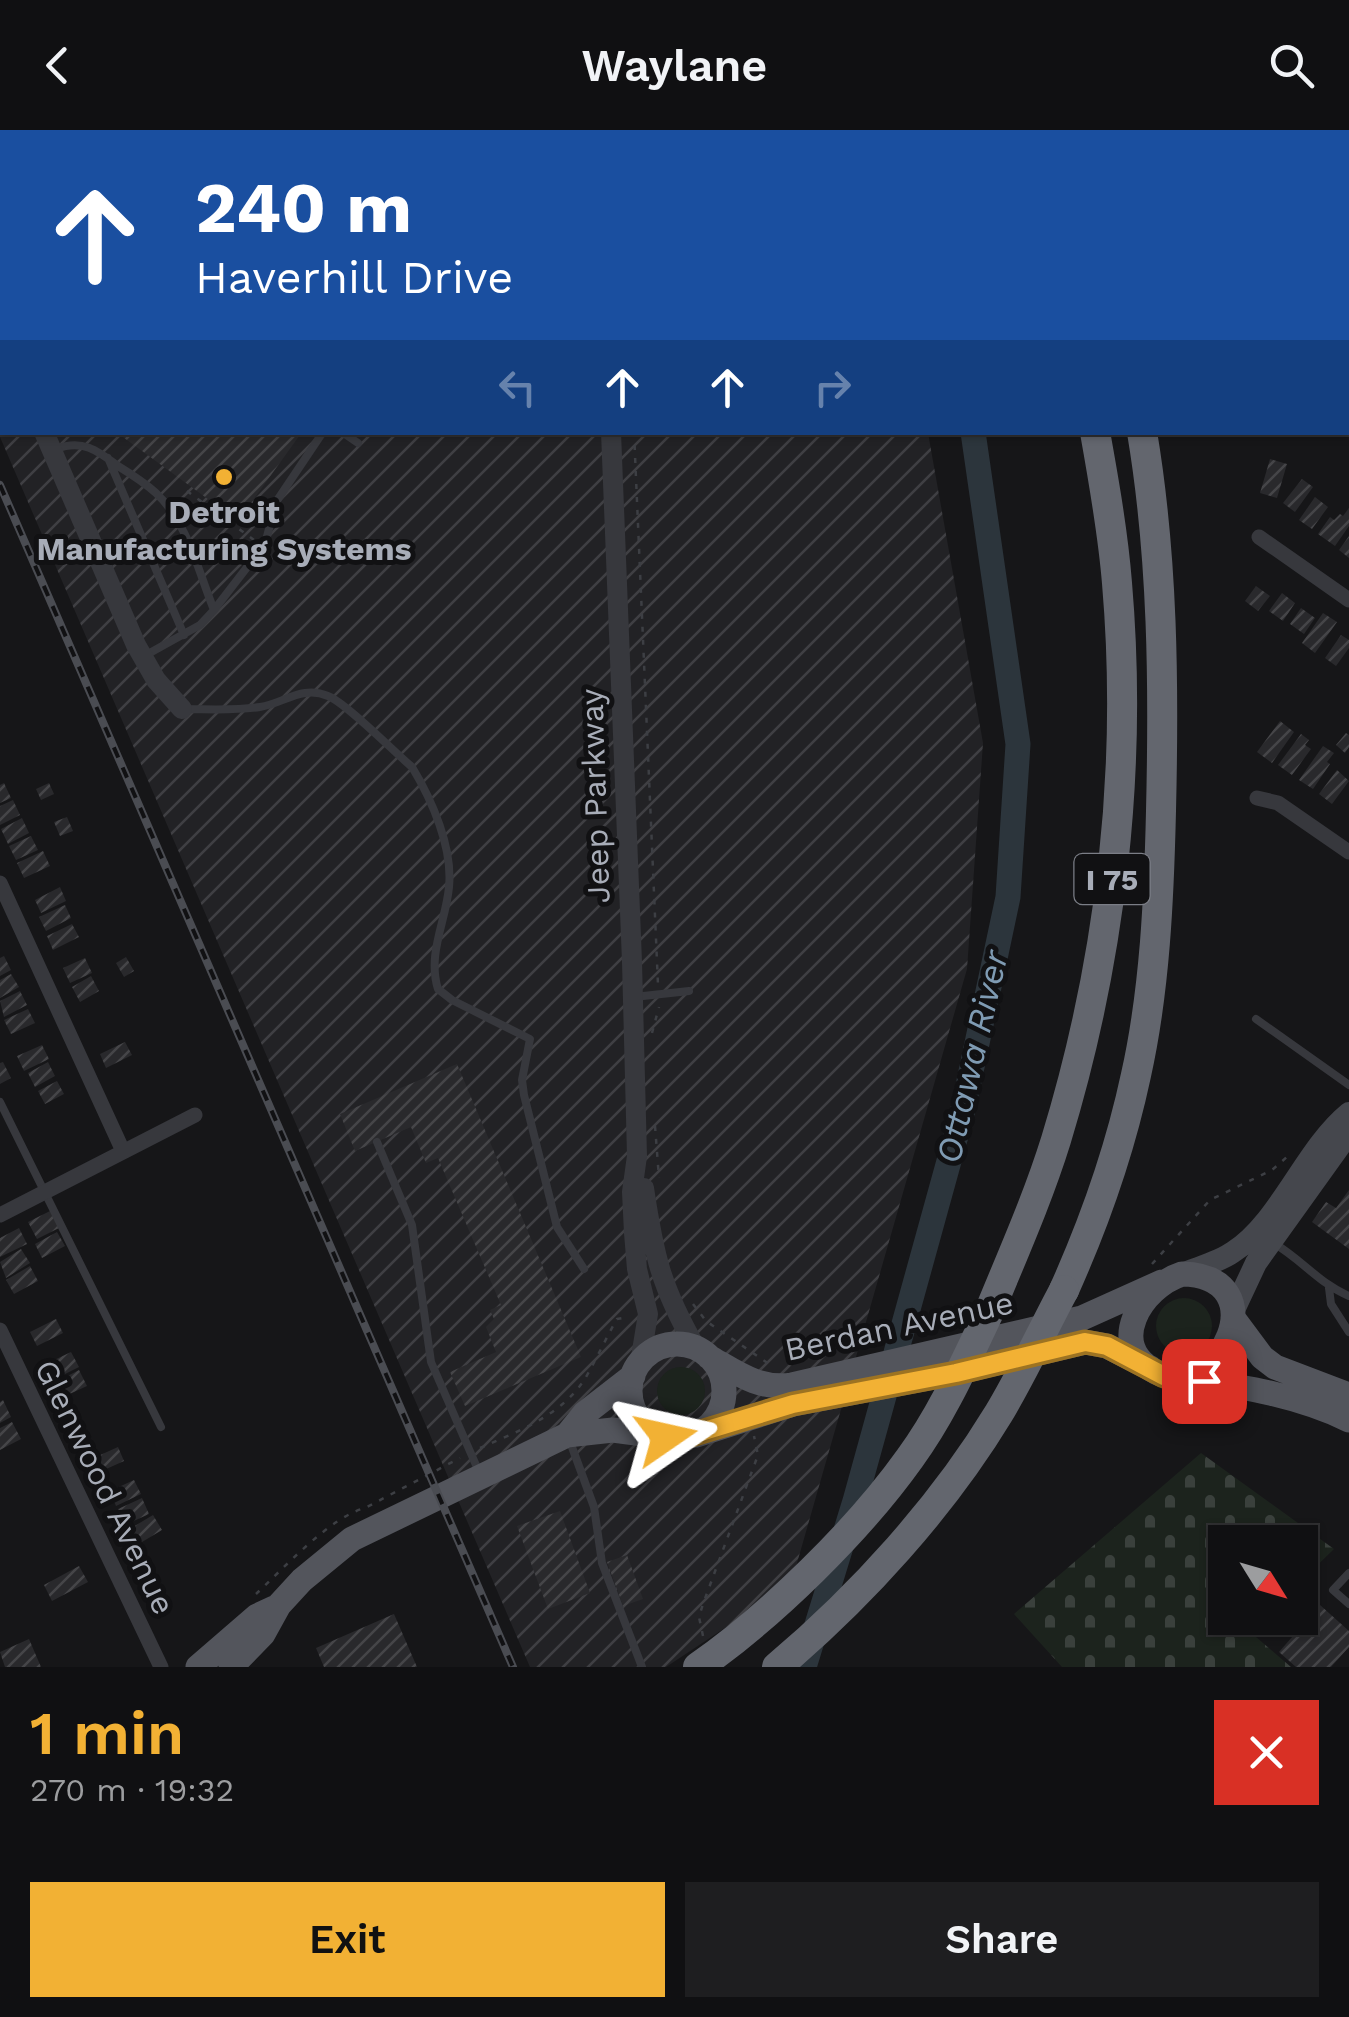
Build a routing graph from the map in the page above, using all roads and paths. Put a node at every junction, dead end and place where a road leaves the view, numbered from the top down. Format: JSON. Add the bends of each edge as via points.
{"nodes":[{"id":1,"x":321,"y":435,"type":"edge"},
{"id":2,"x":346,"y":435,"type":"edge"},
{"id":3,"x":611,"y":435,"type":"edge"},
{"id":4,"x":634,"y":435,"type":"edge"},
{"id":5,"x":1088,"y":435,"type":"edge"},
{"id":6,"x":1096,"y":435,"type":"edge"},
{"id":7,"x":48,"y":441,"type":"edge"},
{"id":8,"x":1146,"y":442,"type":"edge"},
{"id":9,"x":358,"y":443,"type":"dead end"},
{"id":10,"x":108,"y":458,"type":"junction"},
{"id":11,"x":1105,"y":487,"type":"junction"},
{"id":12,"x":187,"y":491,"type":"dead end"},
{"id":13,"x":1259,"y":537,"type":"dead end"},
{"id":14,"x":254,"y":540,"type":"dead end"},
{"id":15,"x":1349,"y":600,"type":"edge"},
{"id":16,"x":214,"y":610,"type":"junction"},
{"id":17,"x":184,"y":635,"type":"junction"},
{"id":18,"x":142,"y":657,"type":"junction"},
{"id":19,"x":182,"y":709,"type":"joint"},
{"id":20,"x":1257,"y":798,"type":"dead end"},
{"id":21,"x":1349,"y":852,"type":"edge"},
{"id":22,"x":0,"y":883,"type":"edge"},
{"id":23,"x":690,"y":991,"type":"dead end"},
{"id":24,"x":659,"y":994,"type":"junction"},
{"id":25,"x":632,"y":997,"type":"junction"},
{"id":26,"x":1256,"y":1019,"type":"dead end"},
{"id":27,"x":650,"y":1040,"type":"dead end"},
{"id":28,"x":1349,"y":1085,"type":"edge"},
{"id":29,"x":0,"y":1102,"type":"edge"},
{"id":30,"x":1349,"y":1112,"type":"edge"},
{"id":31,"x":195,"y":1115,"type":"dead end"},
{"id":32,"x":654,"y":1125,"type":"dead end"},
{"id":33,"x":1349,"y":1133,"type":"edge"},
{"id":34,"x":376,"y":1142,"type":"dead end"},
{"id":35,"x":1294,"y":1149,"type":"dead end"},
{"id":36,"x":123,"y":1151,"type":"junction"},
{"id":37,"x":637,"y":1156,"type":"junction"},
{"id":38,"x":659,"y":1178,"type":"dead end"},
{"id":39,"x":46,"y":1191,"type":"junction"},
{"id":40,"x":0,"y":1215,"type":"edge"},
{"id":41,"x":1272,"y":1242,"type":"junction"},
{"id":42,"x":584,"y":1269,"type":"dead end"},
{"id":43,"x":1163,"y":1275,"type":"junction"},
{"id":44,"x":1328,"y":1288,"type":"junction"},
{"id":45,"x":1349,"y":1296,"type":"edge"},
{"id":46,"x":689,"y":1299,"type":"dead end"},
{"id":47,"x":1233,"y":1315,"type":"junction"},
{"id":48,"x":628,"y":1316,"type":"dead end"},
{"id":49,"x":0,"y":1330,"type":"edge"},
{"id":50,"x":1349,"y":1332,"type":"edge"},
{"id":51,"x":703,"y":1352,"type":"junction"},
{"id":52,"x":637,"y":1369,"type":"junction"},
{"id":53,"x":779,"y":1370,"type":"dead end"},
{"id":54,"x":1162,"y":1372,"type":"junction"},
{"id":55,"x":585,"y":1380,"type":"dead end"},
{"id":56,"x":854,"y":1380,"type":"junction"},
{"id":57,"x":1349,"y":1395,"type":"edge"},
{"id":58,"x":1349,"y":1420,"type":"edge"},
{"id":59,"x":161,"y":1427,"type":"dead end"},
{"id":60,"x":696,"y":1434,"type":"junction"},
{"id":61,"x":754,"y":1434,"type":"dead end"},
{"id":62,"x":567,"y":1435,"type":"junction"},
{"id":63,"x":666,"y":1437,"type":"junction"},
{"id":64,"x":481,"y":1476,"type":"junction"},
{"id":65,"x":1349,"y":1573,"type":"edge"},
{"id":66,"x":1349,"y":1604,"type":"edge"},
{"id":67,"x":279,"y":1605,"type":"junction"},
{"id":68,"x":703,"y":1636,"type":"dead end"},
{"id":69,"x":161,"y":1667,"type":"edge"},
{"id":70,"x":198,"y":1667,"type":"edge"},
{"id":71,"x":231,"y":1667,"type":"edge"},
{"id":72,"x":642,"y":1667,"type":"edge"},
{"id":73,"x":698,"y":1667,"type":"edge"},
{"id":74,"x":777,"y":1667,"type":"edge"}],
"edges":[{"from":1,"to":16,"type":"lane","via":[[276,502],[265,544]]},
{"from":2,"to":9,"type":"lane"},
{"from":3,"to":25,"type":"street","name":"Jeep Parkway"},
{"from":4,"to":24,"type":"path"},
{"from":5,"to":11,"type":"highway"},
{"from":6,"to":11,"type":"highway","number":"I 75"},
{"from":7,"to":10,"type":"lane","via":[[90,446]]},
{"from":7,"to":18,"type":"street"},
{"from":8,"to":74,"type":"highway","number":"I 75","bridge":true,"via":[[1163,727],[1156,922],[1132,1090],[1096,1213],[998,1414],[957,1473],[875,1574]]},
{"from":10,"to":16,"type":"lane","via":[[156,492],[174,514]]},
{"from":10,"to":17,"type":"lane"},
{"from":11,"to":73,"type":"highway","number":"I 75","bridge":true,"via":[[1118,581],[1120,820],[1104,933],[1056,1140],[990,1310],[909,1460],[826,1554]]},
{"from":12,"to":14,"type":"path"},
{"from":13,"to":15,"type":"street"},
{"from":16,"to":17,"type":"lane"},
{"from":17,"to":18,"type":"lane"},
{"from":18,"to":19,"type":"street"},
{"from":19,"to":42,"type":"lane","via":[[267,706],[312,691],[332,696],[412,767],[449,863],[434,961],[438,988],[530,1039],[524,1095],[557,1226]]},
{"from":20,"to":21,"type":"street","via":[[1278,803]]},
{"from":22,"to":36,"type":"street"},
{"from":23,"to":24,"type":"lane"},
{"from":24,"to":25,"type":"lane"},
{"from":24,"to":27,"type":"path"},
{"from":25,"to":37,"type":"street","name":"Jeep Parkway"},
{"from":26,"to":28,"type":"lane"},
{"from":29,"to":39,"type":"lane"},
{"from":30,"to":43,"type":"main road","via":[[1251,1238],[1231,1254]]},
{"from":31,"to":36,"type":"street"},
{"from":32,"to":38,"type":"path"},
{"from":33,"to":41,"type":"main road"},
{"from":34,"to":64,"type":"lane","via":[[412,1225],[431,1362]]},
{"from":35,"to":43,"type":"path","via":[[1272,1170],[1210,1200],[1154,1263]]},
{"from":36,"to":39,"type":"street"},
{"from":37,"to":51,"type":"street","name":"Jeep Parkway","via":[[658,1270]]},
{"from":37,"to":52,"type":"street","name":"Jeep Parkway","via":[[634,1233],[648,1314]]},
{"from":39,"to":40,"type":"street"},
{"from":39,"to":59,"type":"lane"},
{"from":41,"to":44,"type":"lane","via":[[1300,1258]]},
{"from":41,"to":47,"type":"main road"},
{"from":43,"to":47,"type":"main road","via":[[1200,1276],[1216,1284]]},
{"from":43,"to":54,"type":"main road","via":[[1132,1330],[1135,1348]]},
{"from":43,"to":56,"type":"main road","name":"Berdan Avenue","via":[[1107,1308],[917,1356]]},
{"from":44,"to":45,"type":"lane"},
{"from":44,"to":50,"type":"lane"},
{"from":46,"to":53,"type":"path","via":[[737,1345]]},
{"from":47,"to":54,"type":"main road","via":[[1226,1346],[1214,1360],[1195,1371]]},
{"from":47,"to":57,"type":"main road","via":[[1275,1367]]},
{"from":48,"to":55,"type":"path","via":[[616,1319]]},
{"from":49,"to":69,"type":"street","name":"Glenwood Avenue"},
{"from":51,"to":52,"type":"main road","via":[[666,1346]]},
{"from":51,"to":56,"type":"main road","name":"Berdan Avenue","via":[[773,1387]]},
{"from":51,"to":60,"type":"main road","via":[[719,1369],[724,1399],[719,1414]]},
{"from":52,"to":62,"type":"main road"},
{"from":52,"to":63,"type":"main road","via":[[630,1392],[640,1420]]},
{"from":54,"to":56,"type":"main road","name":"Berdan Avenue","via":[[1085,1342],[910,1382]]},
{"from":54,"to":58,"type":"main road","name":"Berdan Avenue","via":[[1277,1394]]},
{"from":56,"to":60,"type":"main road","name":"Berdan Avenue"},
{"from":60,"to":63,"type":"main road"},
{"from":61,"to":68,"type":"path","via":[[758,1454],[702,1604]]},
{"from":62,"to":63,"type":"main road","via":[[614,1430]]},
{"from":62,"to":64,"type":"main road"},
{"from":62,"to":72,"type":"lane","via":[[594,1507],[602,1563]]},
{"from":64,"to":67,"type":"main road","via":[[352,1539]]},
{"from":65,"to":66,"type":"lane","via":[[1333,1590]]},
{"from":67,"to":70,"type":"main road"},
{"from":67,"to":71,"type":"main road","via":[[263,1634]]}]}
